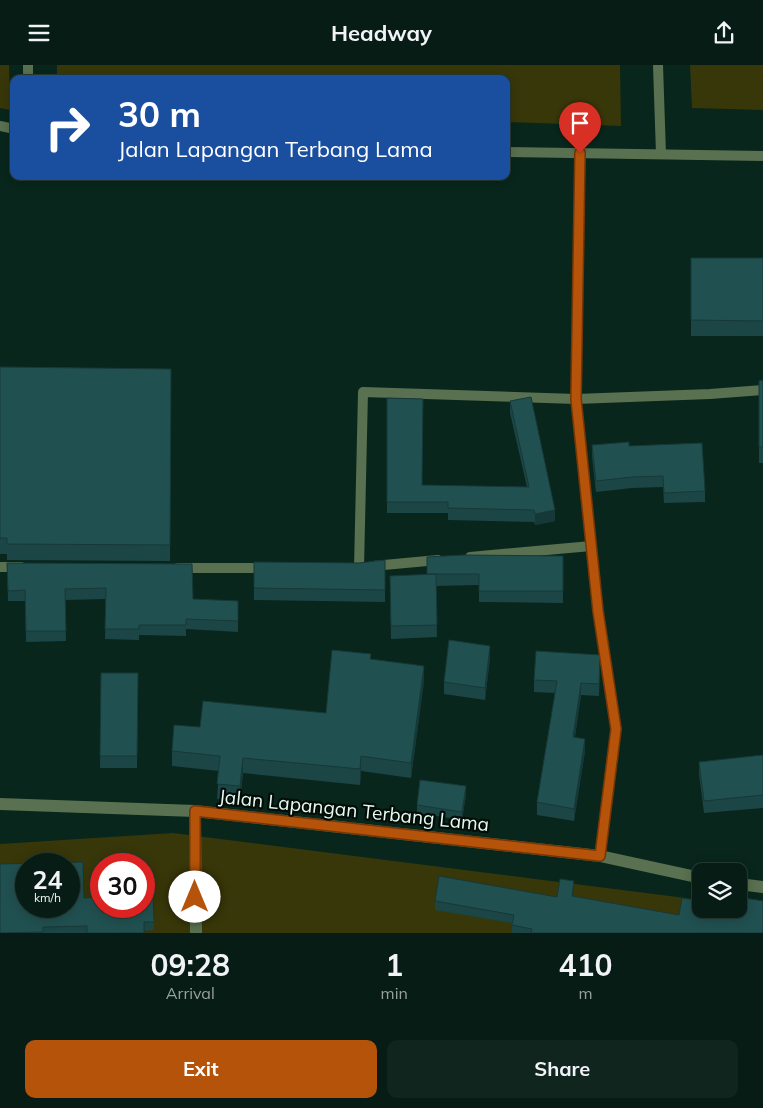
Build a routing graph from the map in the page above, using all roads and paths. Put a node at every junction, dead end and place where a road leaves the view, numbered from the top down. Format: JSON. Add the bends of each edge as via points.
{"nodes":[{"id":1,"x":658,"y":65,"type":"edge"},
{"id":2,"x":510,"y":152,"type":"edge"},
{"id":3,"x":580,"y":153,"type":"junction"},
{"id":4,"x":661,"y":155,"type":"junction"},
{"id":5,"x":763,"y":156,"type":"edge"},
{"id":6,"x":763,"y":390,"type":"edge"},
{"id":7,"x":576,"y":399,"type":"junction"},
{"id":8,"x":591,"y":546,"type":"junction"},
{"id":9,"x":0,"y":567,"type":"edge"},
{"id":10,"x":30,"y":567,"type":"edge"},
{"id":11,"x":169,"y":568,"type":"edge"},
{"id":12,"x":279,"y":568,"type":"edge"},
{"id":13,"x":0,"y":805,"type":"edge"},
{"id":14,"x":195,"y":811,"type":"junction"},
{"id":15,"x":600,"y":856,"type":"junction"},
{"id":16,"x":692,"y":877,"type":"edge"},
{"id":17,"x":747,"y":885,"type":"edge"},
{"id":18,"x":763,"y":887,"type":"edge"},
{"id":19,"x":196,"y":933,"type":"edge"}],
"edges":[{"from":1,"to":4,"type":"lane"},
{"from":2,"to":3,"type":"lane"},
{"from":3,"to":4,"type":"lane"},
{"from":3,"to":7,"type":"lane"},
{"from":4,"to":5,"type":"lane"},
{"from":6,"to":7,"type":"lane"},
{"from":7,"to":8,"type":"lane"},
{"from":7,"to":8,"type":"lane","via":[[363,392],[354,568]]},
{"from":8,"to":15,"type":"lane","via":[[616,729]]},
{"from":9,"to":10,"type":"lane"},
{"from":11,"to":12,"type":"lane"},
{"from":13,"to":14,"type":"street","name":"Jalan Lapangan Terbang Lama"},
{"from":14,"to":15,"type":"street","name":"Jalan Lapangan Terbang Lama"},
{"from":14,"to":19,"type":"street"},
{"from":15,"to":16,"type":"street","name":"Jalan Lapangan Terbang Lama"},
{"from":17,"to":18,"type":"street"}]}
